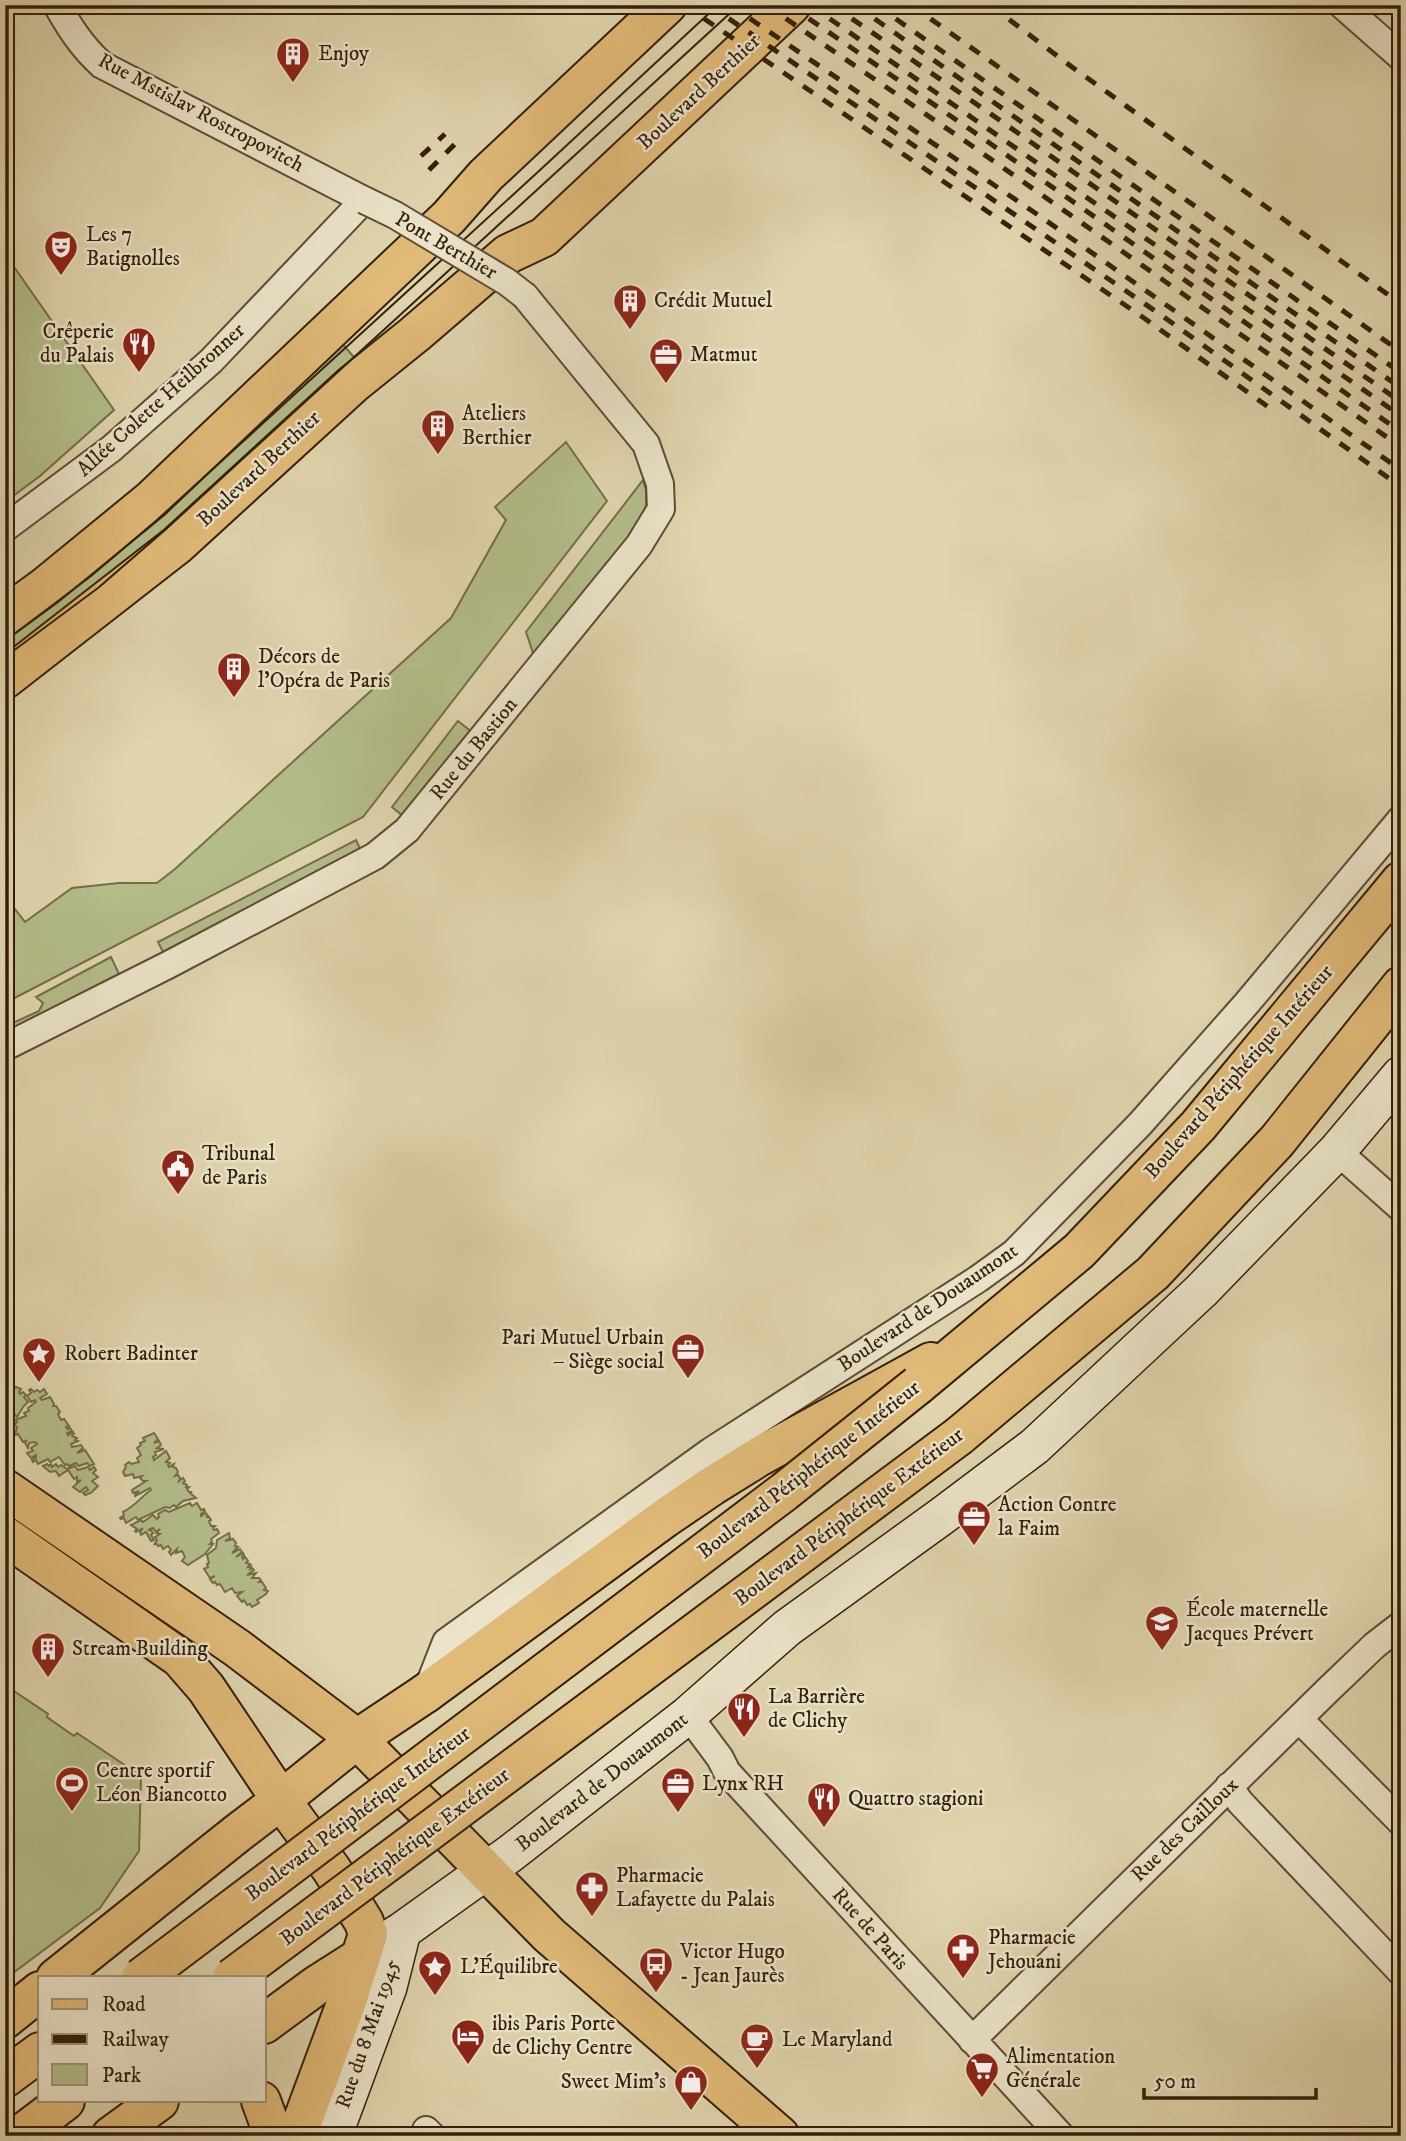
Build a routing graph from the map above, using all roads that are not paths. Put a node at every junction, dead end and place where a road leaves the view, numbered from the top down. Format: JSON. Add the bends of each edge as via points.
{"nodes":[{"id":1,"x":57,"y":5,"type":"edge"},
{"id":2,"x":667,"y":5,"type":"edge"},
{"id":3,"x":699,"y":5,"type":"edge"},
{"id":4,"x":759,"y":5,"type":"edge"},
{"id":5,"x":791,"y":5,"type":"edge"},
{"id":6,"x":1342,"y":5,"type":"edge"},
{"id":7,"x":1401,"y":57,"type":"edge"},
{"id":8,"x":365,"y":200,"type":"junction"},
{"id":9,"x":449,"y":217,"type":"junction"},
{"id":10,"x":508,"y":254,"type":"junction"},
{"id":11,"x":527,"y":299,"type":"joint"},
{"id":12,"x":5,"y":528,"type":"edge"},
{"id":13,"x":5,"y":616,"type":"edge"},
{"id":14,"x":5,"y":678,"type":"edge"},
{"id":15,"x":1401,"y":819,"type":"edge"},
{"id":16,"x":1401,"y":881,"type":"edge"},
{"id":17,"x":1401,"y":986,"type":"edge"},
{"id":18,"x":5,"y":1047,"type":"edge"},
{"id":19,"x":1401,"y":1075,"type":"edge"},
{"id":20,"x":1337,"y":1152,"type":"junction"},
{"id":21,"x":1401,"y":1208,"type":"edge"},
{"id":22,"x":982,"y":1334,"type":"junction"},
{"id":23,"x":5,"y":1489,"type":"edge"},
{"id":24,"x":5,"y":1536,"type":"edge"},
{"id":25,"x":1401,"y":1625,"type":"edge"},
{"id":26,"x":426,"y":1693,"type":"junction"},
{"id":27,"x":688,"y":1715,"type":"junction"},
{"id":28,"x":1299,"y":1719,"type":"junction"},
{"id":29,"x":357,"y":1739,"type":"junction"},
{"id":30,"x":1229,"y":1786,"type":"junction"},
{"id":31,"x":281,"y":1800,"type":"junction"},
{"id":32,"x":1401,"y":1822,"type":"edge"},
{"id":33,"x":486,"y":1871,"type":"junction"},
{"id":34,"x":401,"y":1931,"type":"junction"},
{"id":35,"x":361,"y":1957,"type":"junction"},
{"id":36,"x":1401,"y":1972,"type":"edge"},
{"id":37,"x":59,"y":1976,"type":"edge"},
{"id":38,"x":144,"y":1976,"type":"edge"},
{"id":39,"x":235,"y":1976,"type":"edge"},
{"id":40,"x":38,"y":1993,"type":"edge"},
{"id":41,"x":5,"y":2019,"type":"edge"},
{"id":42,"x":266,"y":2023,"type":"edge"},
{"id":43,"x":972,"y":2040,"type":"junction"},
{"id":44,"x":38,"y":2053,"type":"edge"},
{"id":45,"x":5,"y":2078,"type":"edge"},
{"id":46,"x":64,"y":2102,"type":"edge"},
{"id":47,"x":158,"y":2102,"type":"edge"},
{"id":48,"x":261,"y":2102,"type":"edge"},
{"id":49,"x":19,"y":2136,"type":"edge"},
{"id":50,"x":111,"y":2136,"type":"edge"},
{"id":51,"x":274,"y":2136,"type":"edge"},
{"id":52,"x":297,"y":2136,"type":"edge"},
{"id":53,"x":333,"y":2136,"type":"edge"},
{"id":54,"x":780,"y":2136,"type":"edge"},
{"id":55,"x":1061,"y":2136,"type":"edge"}],
"edges":[{"from":1,"to":8,"type":"street","name":"Rue Mstislav Rostropovitch","via":[[73,34],[102,65]]},
{"from":2,"to":9,"type":"main road","via":[[486,175]]},
{"from":3,"to":9,"type":"main road","via":[[499,191]]},
{"from":4,"to":10,"type":"main road","name":"Boulevard Berthier","via":[[527,222]]},
{"from":5,"to":10,"type":"main road","name":"Boulevard Berthier","via":[[544,237]]},
{"from":6,"to":7,"type":"street"},
{"from":8,"to":11,"type":"street","name":"Pont Berthier","bridge":true,"via":[[508,282]]},
{"from":8,"to":12,"type":"street","name":"Allée Colette Heilbronner","via":[[211,361],[111,449]]},
{"from":9,"to":13,"type":"main road","via":[[151,500]]},
{"from":10,"to":14,"type":"main road","name":"Boulevard Berthier","via":[[353,384],[177,545]]},
{"from":11,"to":18,"type":"street","name":"Rue du Bastion","via":[[646,444],[660,484],[661,509],[639,545],[394,843]]},
{"from":15,"to":26,"type":"street","name":"Boulevard de Douaumont","via":[[1176,1085],[1014,1253],[710,1451],[446,1642]]},
{"from":16,"to":22,"type":"main road","name":"Boulevard Périphérique Intérieur","via":[[1198,1126],[1079,1251]]},
{"from":17,"to":39,"type":"main road","name":"Boulevard Périphérique Extérieur","bridge":true,"via":[[1277,1141],[1153,1273],[959,1436]]},
{"from":19,"to":20,"type":"main road","name":"Boulevard de Douaumont"},
{"from":20,"to":21,"type":"street"},
{"from":20,"to":27,"type":"main road","name":"Boulevard de Douaumont","via":[[1201,1291],[1035,1446],[787,1628]]},
{"from":22,"to":26,"type":"main road","via":[[712,1486]]},
{"from":22,"to":38,"type":"main road","name":"Boulevard Périphérique Intérieur","bridge":true,"via":[[784,1492]]},
{"from":23,"to":29,"type":"main road","via":[[237,1648]]},
{"from":24,"to":31,"type":"main road","name":"Rue du 8 Mai 1945","via":[[180,1658],[206,1688]]},
{"from":25,"to":28,"type":"street","name":"Rue des Cailloux"},
{"from":26,"to":29,"type":"main road"},
{"from":27,"to":33,"type":"main road","name":"Boulevard de Douaumont"},
{"from":27,"to":43,"type":"street","name":"Rue de Paris","via":[[727,1773]]},
{"from":28,"to":30,"type":"street","name":"Rue des Cailloux"},
{"from":28,"to":32,"type":"street"},
{"from":29,"to":31,"type":"main road"},
{"from":29,"to":33,"type":"main road"},
{"from":30,"to":36,"type":"street"},
{"from":30,"to":43,"type":"street","name":"Rue des Cailloux"},
{"from":31,"to":35,"type":"main road","name":"Rue du 8 Mai 1945","via":[[364,1922],[368,1934]]},
{"from":31,"to":37,"type":"main road"},
{"from":33,"to":34,"type":"main road","name":"Boulevard de Douaumont"},
{"from":33,"to":54,"type":"main road","via":[[549,1935]]},
{"from":34,"to":35,"type":"main road","name":"Boulevard de Douaumont"},
{"from":34,"to":53,"type":"main road","name":"Rue du 8 Mai 1945","via":[[388,1987]]},
{"from":35,"to":42,"type":"main road"},
{"from":35,"to":52,"type":"main road","name":"Rue du 8 Mai 1945"},
{"from":40,"to":41,"type":"main road"},
{"from":43,"to":55,"type":"street","name":"Rue de Paris"},
{"from":44,"to":45,"type":"main road"},
{"from":46,"to":49,"type":"main road"},
{"from":47,"to":50,"type":"main road"},
{"from":48,"to":51,"type":"main road"}]}
